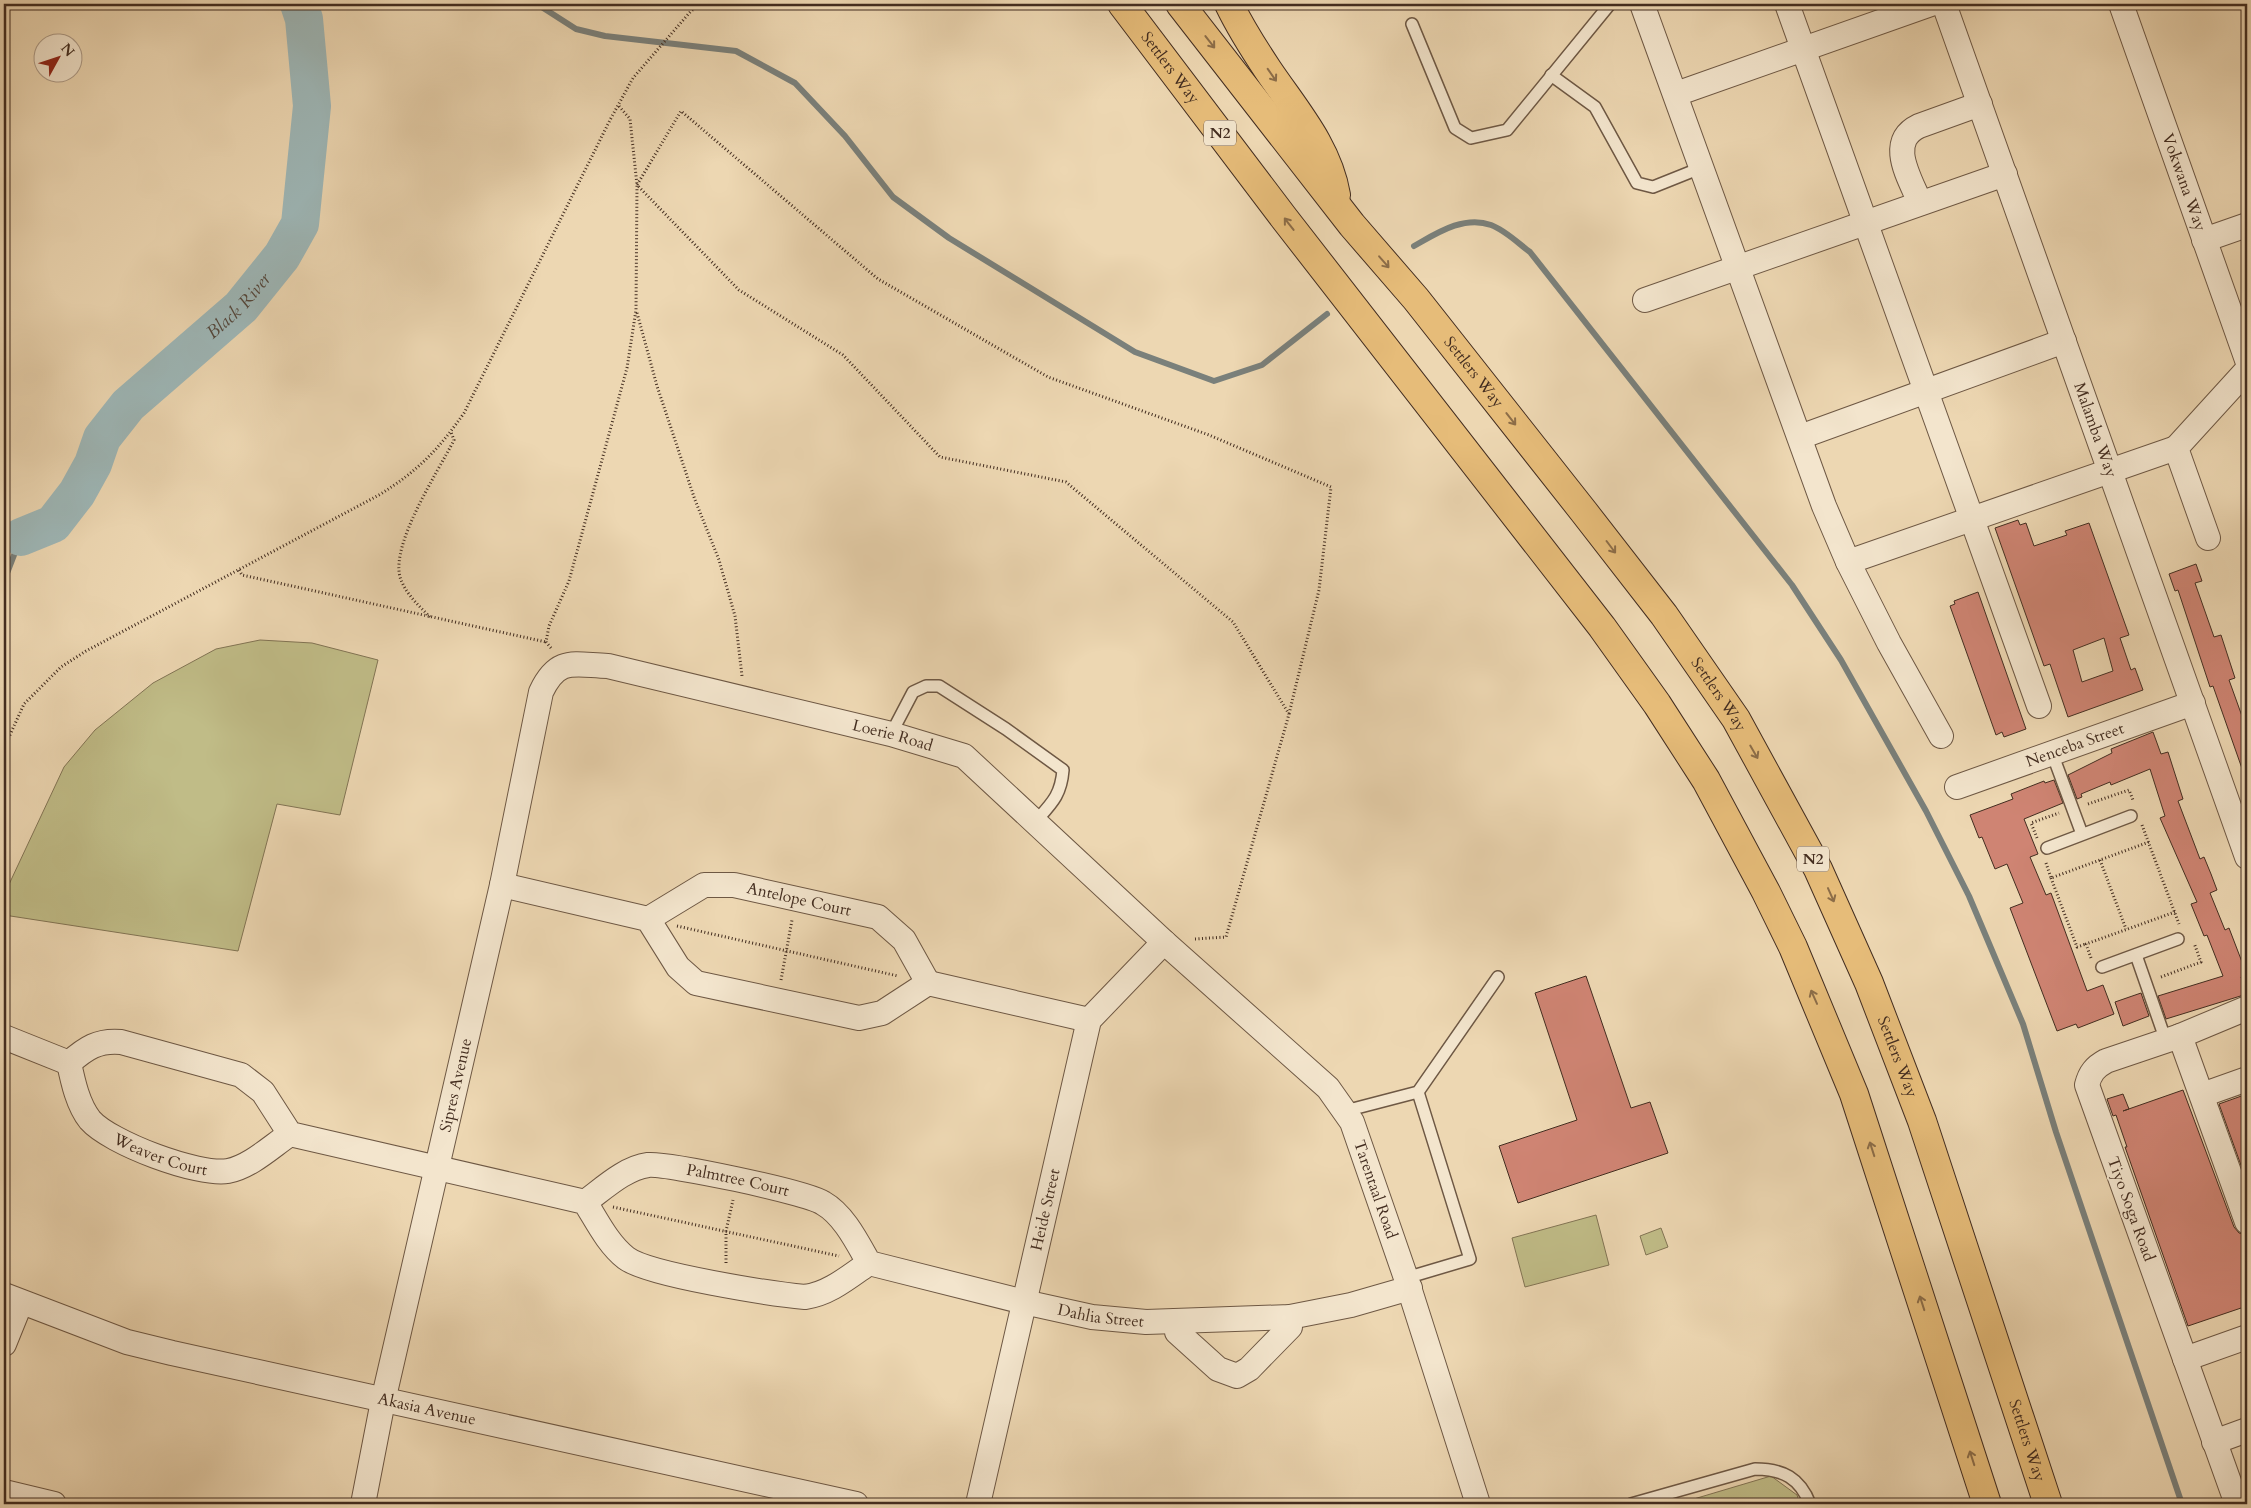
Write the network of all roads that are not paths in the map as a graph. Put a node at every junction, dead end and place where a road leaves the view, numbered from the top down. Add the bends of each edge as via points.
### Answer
1 (1122, 4) edge
2 (1180, 4) edge
3 (1229, 4) edge
4 (1610, 4) edge
5 (1642, 4) edge
6 (1787, 4) edge
7 (1931, 4) edge
8 (1944, 4) edge
9 (2121, 4) edge
10 (1412, 24) dead end
11 (1804, 50) junction
12 (1551, 75) junction
13 (1676, 94) junction
14 (1980, 104) junction
15 (1702, 168) junction
16 (2005, 174) junction
17 (1920, 203) junction
18 (1345, 216) junction
19 (1866, 222) junction
20 (2247, 225) edge
21 (2204, 240) junction
22 (1739, 266) junction
23 (1645, 300) dead end
24 (2064, 340) junction
25 (2247, 360) edge
26 (2247, 370) edge
27 (1926, 390) junction
28 (1800, 437) junction
29 (2176, 448) junction
30 (2111, 471) junction
31 (1972, 518) junction
32 (2208, 538) dead end
33 (1848, 562) junction
34 (559, 667) joint
35 (2193, 703) junction
36 (2039, 706) dead end
37 (891, 734) junction
38 (1941, 736) dead end
39 (2052, 753) junction
40 (1957, 787) dead end
41 (2135, 814) road end
42 (1036, 821) junction
43 (2082, 834) junction
44 (2047, 848) dead end
45 (2247, 857) edge
46 (502, 885) junction
47 (648, 920) junction
48 (2180, 934) road end
49 (1164, 942) junction
50 (2136, 955) junction
51 (2097, 965) road end
52 (1498, 977) dead end
53 (928, 983) junction
54 (2247, 1008) edge
55 (1089, 1020) junction
56 (4, 1037) edge
57 (2173, 1038) junction
58 (70, 1063) junction
59 (2247, 1079) edge
60 (1418, 1092) junction
61 (2202, 1095) junction
62 (1345, 1111) junction
63 (290, 1134) junction
64 (437, 1168) junction
65 (585, 1202) junction
66 (2247, 1222) edge
67 (869, 1262) junction
68 (1408, 1283) junction
69 (12, 1299) edge
70 (1024, 1302) junction
71 (1290, 1317) junction
72 (1176, 1321) junction
73 (2247, 1337) edge
74 (4, 1344) edge
75 (2184, 1359) junction
76 (383, 1401) junction
77 (2247, 1430) edge
78 (2214, 1442) junction
79 (2238, 1488) edge
80 (4, 1492) edge
81 (54, 1504) edge
82 (363, 1504) edge
83 (856, 1504) edge
84 (978, 1504) edge
85 (1478, 1504) edge
86 (1631, 1504) edge
87 (1810, 1504) edge
88 (1987, 1504) edge
89 (2048, 1504) edge

88 -> 1 highway, Settlers Way / N2 via 1854,1094 1827,1025 1766,892 1706,780 1602,627
2 -> 18 highway, Settlers Way / N2
3 -> 18 highway via 1246,38 1322,151
4 - 12 lane
5 - 13 street
6 - 11 street
7 - 11 street
8 - 14 street, Malamba Way
9 - 21 street, Vokwana Way
10 - 12 lane via 1455,128 1471,138 1506,130
11 - 13 street
11 - 19 street
12 - 15 lane via 1594,106 1637,183 1653,187
13 - 15 street
14 - 16 street, Malamba Way
14 - 17 street via 1919,126 1903,140 1904,162
15 - 22 street
16 - 17 street
16 - 24 street, Malamba Way
17 - 19 street
18 -> 89 highway, Settlers Way / N2 via 1416,298 1664,615 1718,690 1772,784 1818,869 1869,983 1922,1121
19 - 22 street
19 - 27 street
20 - 21 street
21 - 25 street, Vokwana Way
22 - 23 street
22 - 28 street
24 - 27 street
24 - 30 street, Malamba Way
26 - 29 street
27 - 28 street
27 - 31 street
28 - 33 street
29 - 30 street
29 - 32 street
30 - 31 street
30 - 35 street, Malamba Way
31 - 33 street
31 - 36 street
33 - 38 street
34 - 37 street, Loerie Road via 608,666
34 - 46 street, Sipres Avenue via 541,692
35 - 39 street, Nenceba Street
35 - 45 street, Malamba Way
37 - 42 street, Loerie Road via 964,756
37 - 42 lane via 913,692 926,686 939,686 1062,770 1062,787
39 - 40 street, Nenceba Street
39 - 43 lane
41 - 43 lane
42 - 49 street, Loerie Road
43 - 44 lane
46 - 47 street
46 - 64 street, Sipres Avenue
47 - 53 street via 678,967 696,982 859,1018 882,1013
47 - 53 street, Antelope Court via 704,884 734,885 795,898 878,917 904,940
48 - 50 lane
49 - 55 street
49 - 62 street, Tarentaal Road via 1328,1088
50 - 51 lane
50 - 57 lane
52 - 60 lane
53 - 55 street
54 - 57 street, Tiyo Soga Road
55 - 70 street, Heide Street
56 - 58 street
57 - 61 street
57 - 75 street, Tiyo Soga Road via 2096,1067 2087,1085
58 - 63 street via 89,1047 106,1041 121,1042 232,1071 252,1081 263,1092
58 - 63 street, Weaver Court via 79,1098 90,1120 122,1143 158,1156 204,1170 230,1170
59 - 61 street
60 - 62 lane
60 - 68 lane via 1470,1259
61 - 66 street
62 - 68 street, Tarentaal Road
63 - 64 street
64 - 65 street
64 - 76 street, Sipres Avenue
65 - 67 street via 626,1258 672,1273 781,1294 815,1296
65 - 67 street, Palmtree Court via 622,1175 646,1165 679,1168 797,1194 823,1203 842,1221
67 - 70 street
68 - 71 street, Dahlia Street via 1328,1310
68 - 85 street, Tarentaal Road
69 - 74 street
69 - 76 street, Akasia Avenue via 127,1342
70 - 72 street, Dahlia Street via 1102,1318
70 - 84 street, Heide Street
71 - 72 street, Dahlia Street
71 - 72 street via 1290,1327 1249,1369 1237,1376 1218,1370 1177,1332
73 - 75 street
75 - 78 street, Tiyo Soga Road
76 - 82 street, Sipres Avenue
76 - 83 street, Akasia Avenue
77 - 78 street
78 - 79 street, Tiyo Soga Road
80 - 81 street
86 - 87 lane via 1755,1468 1785,1473 1806,1494

